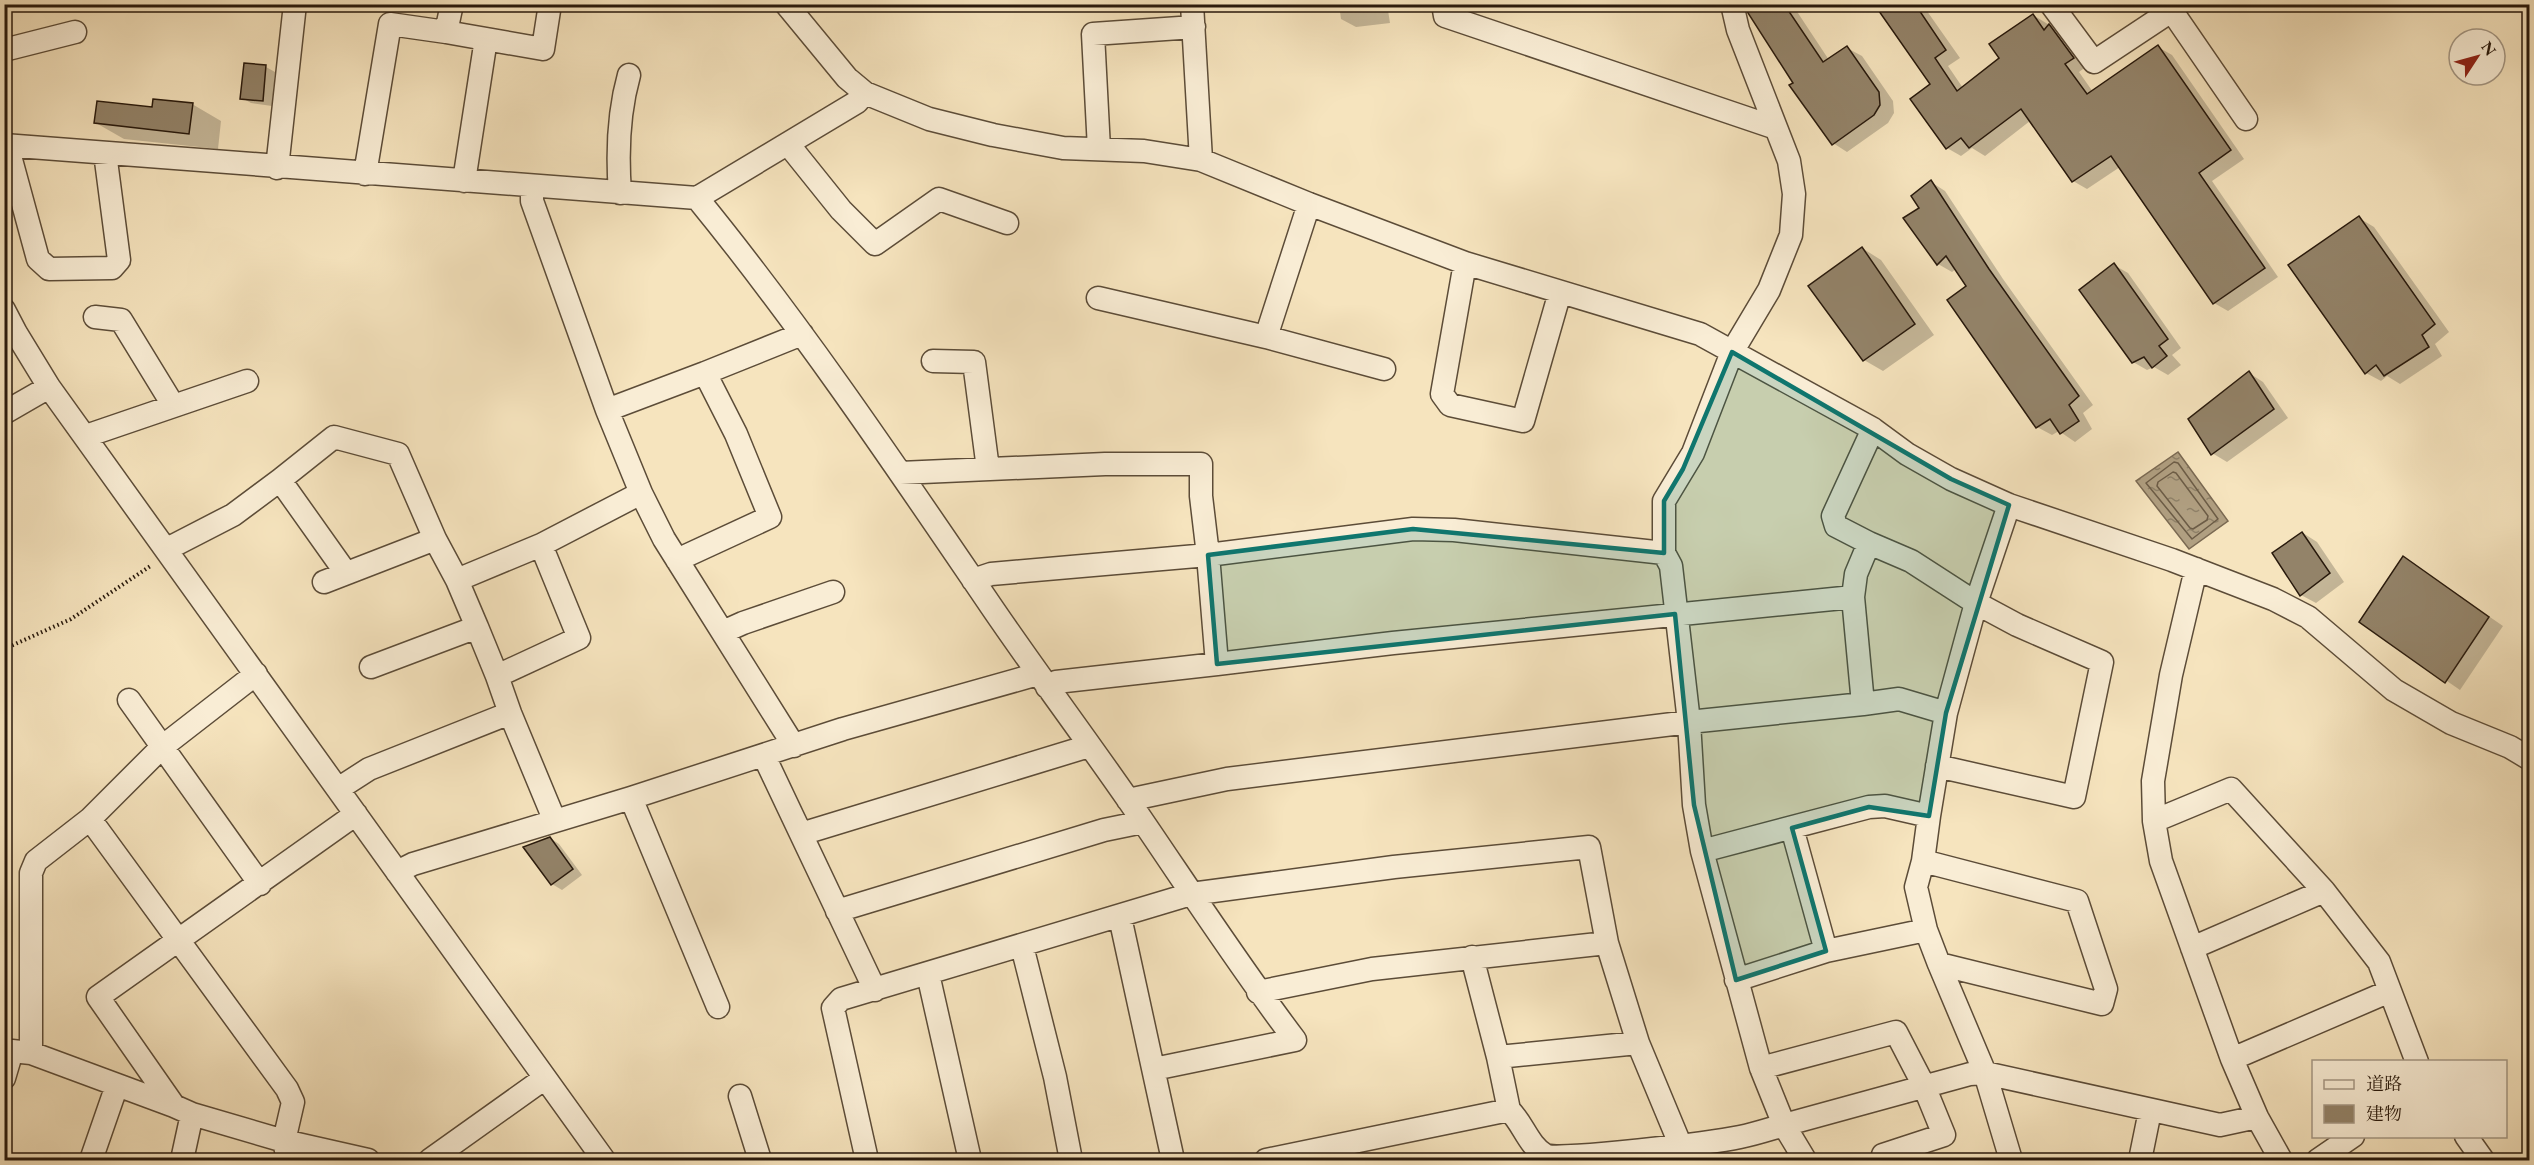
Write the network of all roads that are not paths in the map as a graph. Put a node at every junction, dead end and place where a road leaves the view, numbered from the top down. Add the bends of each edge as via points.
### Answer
1 (295, 4) edge
2 (452, 4) edge
3 (550, 4) edge
4 (786, 4) edge
5 (1192, 4) edge
6 (1443, 4) edge
7 (1732, 4) edge
8 (2051, 4) edge
9 (2169, 8) edge
10 (1194, 27) junction
11 (75, 32) dead end
12 (446, 32) junction
13 (486, 39) junction
14 (4, 50) edge
15 (629, 75) dead end
16 (865, 93) junction
17 (2246, 119) dead end
18 (1776, 128) junction
19 (788, 144) junction
20 (6, 145) edge
21 (1099, 149) junction
22 (105, 153) junction
23 (1201, 160) junction
24 (277, 168) junction
25 (365, 174) junction
26 (464, 181) junction
27 (532, 187) junction
28 (620, 193) junction
29 (697, 198) junction
30 (1309, 204) junction
31 (1007, 223) dead end
32 (1466, 263) junction
33 (1560, 292) junction
34 (1098, 298) dead end
35 (4, 310) edge
36 (95, 317) dead end
37 (802, 334) junction
38 (1266, 337) junction
39 (1732, 352) junction
40 (933, 361) dead end
41 (1384, 369) dead end
42 (705, 373) junction
43 (247, 381) dead end
44 (49, 387) junction
45 (173, 405) junction
46 (607, 410) junction
47 (4, 413) edge
48 (1872, 429) junction
49 (86, 436) junction
50 (988, 469) junction
51 (900, 473) junction
52 (280, 480) junction
53 (641, 493) junction
54 (2009, 505) junction
55 (435, 539) junction
56 (1869, 543) junction
57 (541, 544) junction
58 (167, 549) junction
59 (1664, 553) junction
60 (1208, 555) junction
61 (677, 560) junction
62 (2196, 569) junction
63 (346, 573) junction
64 (457, 580) junction
65 (973, 580) junction
66 (324, 582) dead end
67 (833, 592) dead end
68 (1853, 597) junction
69 (1976, 603) junction
70 (1675, 614) junction
71 (477, 627) junction
72 (723, 632) junction
73 (1217, 664) junction
74 (371, 667) dead end
75 (256, 674) junction
76 (497, 676) junction
77 (1042, 680) junction
78 (129, 700) dead end
79 (1863, 704) junction
80 (1946, 712) junction
81 (510, 713) junction
82 (1689, 722) junction
83 (794, 746) junction
84 (1089, 746) junction
85 (162, 747) junction
86 (764, 756) junction
87 (2529, 759) edge
88 (1937, 766) junction
89 (338, 789) junction
90 (632, 798) junction
91 (1128, 800) junction
92 (356, 814) junction
93 (1929, 816) junction
94 (90, 819) junction
95 (554, 819) junction
96 (2154, 821) junction
97 (1143, 822) junction
98 (1792, 828) junction
99 (801, 834) junction
100 (1702, 851) junction
101 (1923, 861) junction
102 (397, 873) junction
103 (260, 884) junction
104 (2324, 891) junction
105 (1191, 894) junction
106 (837, 911) junction
107 (1120, 917) junction
108 (1926, 930) junction
109 (179, 940) junction
110 (1607, 943) junction
111 (1022, 946) junction
112 (2192, 948) junction
113 (1826, 951) junction
114 (1472, 957) junction
115 (1939, 964) junction
116 (928, 974) junction
117 (1736, 980) junction
118 (875, 990) junction
119 (2390, 991) junction
120 (1258, 992) junction
121 (718, 1007) dead end
122 (1638, 1043) junction
123 (31, 1053) junction
124 (1498, 1057) junction
125 (2232, 1059) junction
126 (2417, 1060) edge
127 (1761, 1068) junction
128 (1154, 1069) junction
129 (1985, 1073) junction
130 (4, 1078) edge
131 (545, 1078) junction
132 (117, 1085) junction
133 (1924, 1086) junction
134 (740, 1096) dead end
135 (183, 1110) junction
136 (1509, 1110) junction
137 (2150, 1111) junction
138 (2256, 1117) junction
139 (1784, 1125) junction
140 (2352, 1138) edge
141 (2467, 1138) edge
142 (1680, 1144) junction
143 (1368, 1150) edge
144 (286, 1151) edge
145 (1876, 1159) edge
146 (91, 1161) edge
147 (182, 1161) edge
148 (368, 1161) edge
149 (430, 1161) edge
150 (604, 1161) edge
151 (760, 1161) edge
152 (867, 1161) edge
153 (970, 1161) edge
154 (1071, 1161) edge
155 (1173, 1161) edge
156 (1266, 1161) edge
157 (1805, 1161) edge
158 (2011, 1161) edge
159 (2140, 1161) edge
160 (2281, 1161) edge
161 (2318, 1161) edge
162 (2483, 1161) edge

1 - 24 street
2 - 12 street
3 - 13 street via 543,49
4 - 16 street via 847,78
5 - 10 street
6 - 18 street via 1444,15
7 - 18 street via 1738,30
8 - 9 street via 2094,62
9 - 17 street
10 - 21 street via 1093,34
10 - 23 street
11 - 14 street
12 - 13 street
12 - 25 street via 390,24
13 - 26 street
15 - 28 street via 622,99 617,156
16 - 19 street via 857,102
16 - 21 street via 929,119 993,135 1063,148
18 - 39 street via 1789,161 1794,194 1791,235 1769,290
19 - 29 street
19 - 31 street via 841,210 875,244 939,198
20 - 22 street
20 - 22 street via 38,259 49,269 112,268 119,260
21 - 23 street
22 - 24 street
23 - 30 street
24 - 25 street
25 - 26 street
26 - 27 street
27 - 28 street
27 - 46 street via 532,201
28 - 29 street
29 - 37 street
30 - 32 street
30 - 38 street
32 - 33 street
32 - 33 street via 1442,394 1450,405 1523,421
33 - 39 street via 1700,334
34 - 38 street
35 - 44 street
36 - 45 street via 121,320
37 - 42 street
37 - 51 street
38 - 41 street
39 - 48 street
39 - 59 street via 1693,453 1664,501
40 - 50 street via 974,363
42 - 46 street
42 - 61 street via 736,434 770,517
43 - 45 street
44 - 47 street
44 - 49 street
45 - 49 street
46 - 53 street
48 - 54 street via 1951,479
48 - 56 street via 1833,516 1836,526
49 - 58 street
50 - 51 street
50 - 60 street via 1201,464
51 - 65 street
52 - 55 street via 334,437 398,454
52 - 58 street via 233,515
52 - 63 street
53 - 57 street
53 - 61 street
54 - 62 street
54 - 69 street
55 - 63 street
55 - 64 street
56 - 68 street via 1856,574
56 - 69 street via 1911,561
57 - 64 street
57 - 76 street via 579,639
58 - 75 street
59 - 60 street via 1413,529
59 - 70 street via 1671,566
60 - 65 street via 991,574
60 - 73 street
61 - 72 street
62 - 87 street via 2308,617 2394,690 2451,723
62 - 96 street via 2171,675 2153,782
63 - 66 street
64 - 71 street
65 - 77 street
67 - 72 street
68 - 70 street
68 - 79 street
69 - 80 street
69 - 88 street via 2102,662 2074,797
70 - 73 street
70 - 82 street
71 - 74 street
71 - 76 street
72 - 83 street
73 - 77 street via 1056,682
75 - 85 street
75 - 89 street
76 - 81 street
77 - 83 street via 843,729
77 - 84 street
78 - 85 street
79 - 80 street via 1899,699
79 - 82 street
80 - 88 street
81 - 89 street via 369,769
81 - 95 street
82 - 91 street via 1227,779
82 - 100 street via 1694,805
83 - 86 street
84 - 91 street
84 - 99 street
85 - 94 street
85 - 103 street
86 - 90 street
86 - 99 street
88 - 93 street
89 - 92 street
90 - 95 street
90 - 121 street
91 - 97 street
92 - 102 street
92 - 103 street
93 - 98 street via 1884,806 1869,807
93 - 101 street
94 - 109 street
94 - 123 street via 36,861 31,873
95 - 102 street via 413,864
96 - 104 street via 2231,789
96 - 112 street via 2161,861
97 - 105 street
97 - 106 street via 1104,830
98 - 100 street
98 - 113 street
99 - 106 street
100 - 117 street
101 - 108 street via 1916,887
101 - 115 street via 2077,901 2106,988 2102,1004
102 - 131 street
103 - 109 street
104 - 112 street
104 - 119 street via 2379,963
105 - 107 street
105 - 110 street via 1589,846
105 - 120 street
106 - 118 street
107 - 111 street
107 - 128 street
108 - 113 street
108 - 115 street
109 - 135 street via 98,997
109 - 144 street via 288,1089 293,1102
110 - 114 street
110 - 122 street
111 - 116 street
111 - 154 street via 1055,1077
112 - 125 street
113 - 117 street
114 - 120 street via 1372,969
114 - 124 street
115 - 129 street
116 - 118 street
116 - 153 street
117 - 127 street
118 - 152 street via 841,999 833,1008
119 - 125 street
119 - 126 street
120 - 128 street via 1294,1040
122 - 124 street
122 - 142 street
123 - 130 street via 12,1052
123 - 132 street
124 - 136 street
125 - 138 street
127 - 133 street via 1896,1032
127 - 139 street
128 - 155 street
129 - 133 street
129 - 137 street
129 - 158 street
131 - 149 street
131 - 150 street
132 - 135 street
132 - 146 street
133 - 139 street
133 - 145 street via 1944,1135
134 - 151 street
135 - 144 street
135 - 147 street
136 - 142 street via 1520,1120 1534,1148 1548,1156
136 - 143 street
137 - 138 street via 2220,1125
137 - 159 street
138 - 160 street
139 - 142 street via 1740,1137
139 - 157 street
140 - 161 street
141 - 162 street
143 - 156 street
144 - 148 street

